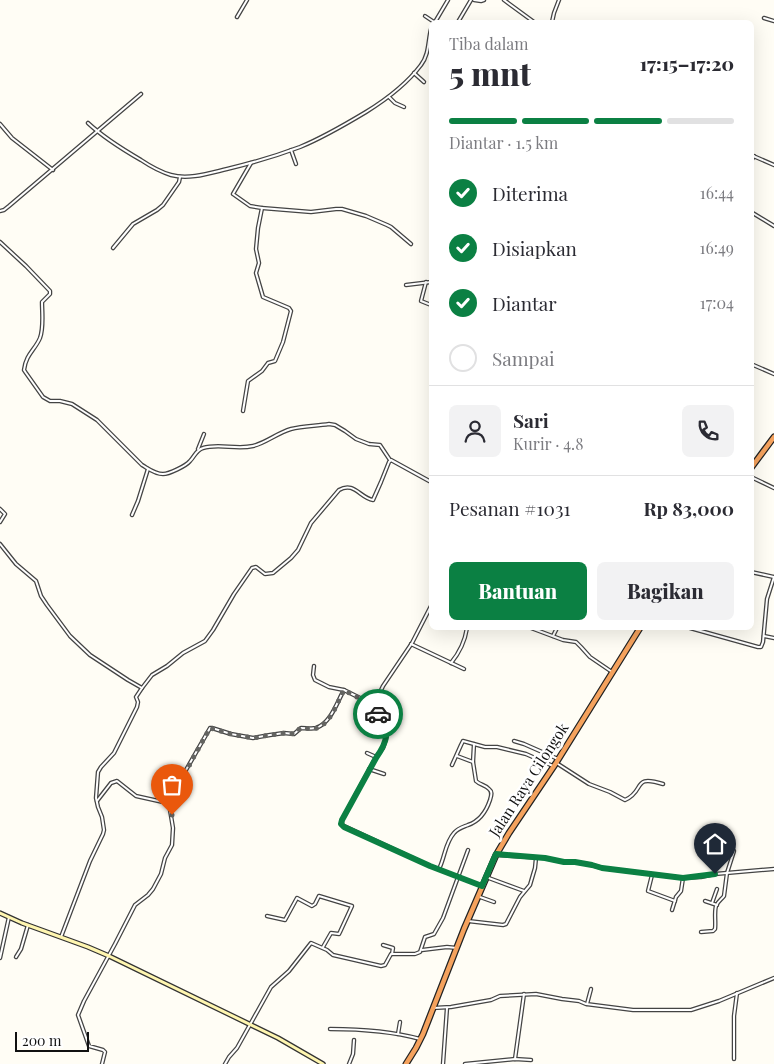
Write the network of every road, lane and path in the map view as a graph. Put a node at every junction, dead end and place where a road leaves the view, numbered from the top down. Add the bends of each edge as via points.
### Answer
1 (248, 0) edge
2 (448, 0) edge
3 (471, 0) edge
4 (474, 0) edge
5 (484, 0) edge
6 (504, 0) edge
7 (560, 0) edge
8 (425, 16) dead end
9 (237, 17) dead end
10 (764, 18) dead end
11 (431, 20) edge
12 (435, 20) edge
13 (459, 20) edge
14 (531, 20) edge
15 (552, 20) edge
16 (774, 21) edge
17 (429, 40) edge
18 (414, 73) junction
19 (424, 82) dead end
20 (141, 94) dead end
21 (389, 97) junction
22 (404, 107) dead end
23 (88, 123) dead end
24 (0, 124) edge
25 (97, 131) junction
26 (291, 150) junction
27 (754, 156) edge
28 (251, 163) junction
29 (296, 164) dead end
30 (774, 165) edge
31 (53, 170) junction
32 (180, 177) junction
33 (262, 208) junction
34 (0, 211) edge
35 (754, 214) edge
36 (774, 226) edge
37 (0, 242) edge
38 (412, 244) dead end
39 (113, 248) dead end
40 (426, 282) joint
41 (406, 285) dead end
42 (429, 304) edge
43 (754, 365) edge
44 (774, 374) edge
45 (243, 411) dead end
46 (204, 434) dead end
47 (774, 437) edge
48 (197, 451) junction
49 (390, 460) junction
50 (754, 464) edge
51 (148, 469) junction
52 (754, 478) edge
53 (429, 481) edge
54 (774, 488) edge
55 (0, 509) edge
56 (132, 515) dead end
57 (0, 522) edge
58 (0, 544) edge
59 (754, 573) edge
60 (774, 577) edge
61 (429, 610) edge
62 (467, 630) edge
63 (537, 630) edge
64 (556, 630) edge
65 (639, 630) edge
66 (697, 630) edge
67 (553, 636) junction
68 (764, 636) junction
69 (774, 638) edge
70 (411, 644) junction
71 (451, 663) junction
72 (314, 666) dead end
73 (464, 669) dead end
74 (612, 672) junction
75 (142, 688) junction
76 (344, 690) junction
77 (373, 707) junction
78 (514, 741) dead end
79 (474, 744) junction
80 (367, 753) dead end
81 (456, 756) junction
82 (376, 758) junction
83 (473, 762) junction
84 (555, 763) junction
85 (452, 766) dead end
86 (369, 769) junction
87 (384, 774) dead end
88 (663, 784) dead end
89 (97, 801) junction
90 (172, 804) junction
91 (468, 850) dead end
92 (734, 851) dead end
93 (496, 854) junction
94 (536, 858) junction
95 (439, 869) junction
96 (774, 869) edge
97 (727, 873) junction
98 (652, 875) junction
99 (486, 877) junction
100 (458, 878) junction
101 (683, 878) junction
102 (482, 886) junction
103 (717, 889) dead end
104 (524, 891) junction
105 (478, 896) junction
106 (675, 901) junction
107 (705, 901) dead end
108 (494, 902) dead end
109 (712, 903) junction
110 (716, 905) junction
111 (672, 910) dead end
112 (0, 913) edge
113 (268, 916) dead end
114 (9, 917) junction
115 (468, 921) junction
116 (28, 925) junction
117 (701, 932) dead end
118 (61, 937) junction
119 (383, 945) dead end
120 (322, 948) junction
121 (457, 948) junction
122 (422, 950) junction
123 (392, 954) junction
124 (109, 956) junction
125 (16, 957) dead end
126 (0, 958) edge
127 (774, 978) edge
128 (592, 989) dead end
129 (737, 993) junction
130 (524, 994) junction
131 (587, 1004) junction
132 (433, 1008) junction
133 (447, 1008) junction
134 (400, 1022) dead end
135 (250, 1024) junction
136 (330, 1029) dead end
137 (398, 1034) junction
138 (420, 1039) junction
139 (354, 1040) dead end
140 (515, 1059) junction
141 (734, 1059) dead end
142 (531, 1060) dead end
143 (102, 1064) edge
144 (225, 1064) edge
145 (323, 1064) edge
146 (349, 1064) edge
147 (406, 1064) edge
148 (443, 1064) edge
149 (465, 1064) edge

1 - 9 street
2 - 12 street
3 - 13 street
4 - 5 street
6 - 14 street
7 - 15 street
8 - 11 street
10 - 16 street
17 - 18 street via 426,56
18 - 19 street
18 - 21 street
20 - 25 street
21 - 22 street
21 - 26 street via 345,125
23 - 25 street
24 - 31 street via 12,138
25 - 31 street
25 - 32 street via 154,168
26 - 28 street
26 - 29 street
27 - 30 street
28 - 32 street
28 - 33 street via 234,195 250,206
31 - 34 street
32 - 39 street via 163,205 133,224
33 - 38 street via 311,212 342,209 387,224
33 - 45 street via 256,239 257,277 263,297 291,311 276,359 248,381
35 - 36 street
37 - 51 street via 50,291 42,302 40,338 28,356 24,370 43,397 72,404 97,420
40 - 41 street
40 - 42 street via 421,301
43 - 44 street
46 - 48 street
47 - 50 highway
48 - 49 street via 204,447 261,444 290,429 329,424 345,430 356,439 380,445
48 - 51 street via 187,464 169,473 160,474
49 - 53 street
49 - 75 street via 372,500 348,487 339,490 312,523 291,558 273,573 265,574 252,568 205,641 152,676
51 - 56 street
52 - 54 street
55 - 57 street via 5,514
58 - 75 street via 36,581 47,606 70,636 90,655
59 - 60 street
60 - 68 street via 767,599
61 - 70 street
62 - 71 street via 459,654
63 - 67 street
64 - 67 street
65 - 74 highway, Jalan Raya Cilongok
66 - 68 street via 760,648
67 - 74 street via 576,642 590,658
68 - 69 street
70 - 71 street
70 - 77 street
71 - 73 street
72 - 76 street via 315,680
74 - 84 highway, Jalan Raya Cilongok
75 - 89 street via 136,697 137,707 114,753 98,771
76 - 77 street
76 - 90 street via 323,724 315,728 300,728 294,734 253,738 210,728 186,770
77 - 82 street via 387,734
78 - 84 street
79 - 81 street via 463,742
79 - 83 street
79 - 84 street via 498,747
80 - 82 street
81 - 83 street
81 - 85 street
82 - 86 street
83 - 95 street via 477,782 490,790 489,802 481,818 453,834
84 - 88 street via 589,784 625,800 644,781
84 - 93 highway, Jalan Raya Cilongok
86 - 87 street
86 - 95 street via 342,825
89 - 90 street via 111,783 117,781 136,796
89 - 118 street via 103,834
90 - 124 street via 172,845 160,874 153,889 135,905
91 - 100 street
92 - 97 street
93 - 94 street
93 - 99 highway, Jalan Raya Cilongok
94 - 98 street
94 - 104 street via 530,885
95 - 100 street
96 - 97 street
97 - 101 street
97 - 110 street via 724,898
98 - 101 street
98 - 106 street via 648,891
99 - 102 highway, Jalan Raya Cilongok
99 - 104 street
100 - 102 street
100 - 122 street via 443,918 433,935 425,937
101 - 106 street
102 - 105 highway, Jalan Raya Cilongok
103 - 109 street
104 - 115 street via 506,924
105 - 108 street
105 - 115 highway, Jalan Raya Cilongok
106 - 111 street
107 - 109 street
109 - 110 street
110 - 117 street via 714,930
112 - 114 street
113 - 120 street via 285,920 297,898 312,906 319,896 352,906 339,934 331,933
114 - 116 street
114 - 126 street
115 - 121 highway, Jalan Raya Cilongok
116 - 118 street
116 - 125 street
118 - 124 street
119 - 123 street via 393,948
120 - 123 street via 333,955 381,966 385,966
120 - 135 street via 311,943 289,971 273,984
121 - 122 street
121 - 132 highway, Jalan Raya Cilongok
122 - 123 street via 415,954
124 - 135 street
124 - 143 street via 78,1014 89,1046 106,1052
127 - 129 street
128 - 131 street
129 - 131 street via 691,1010 633,1010
129 - 141 street
130 - 131 street
130 - 133 street
130 - 140 street
132 - 133 street
132 - 138 highway, Jalan Raya Cilongok
133 - 148 street
134 - 137 street
135 - 144 street
135 - 145 street
136 - 137 street
137 - 138 street
138 - 147 highway, Jalan Raya Cilongok
139 - 146 street
140 - 142 street
140 - 149 street

